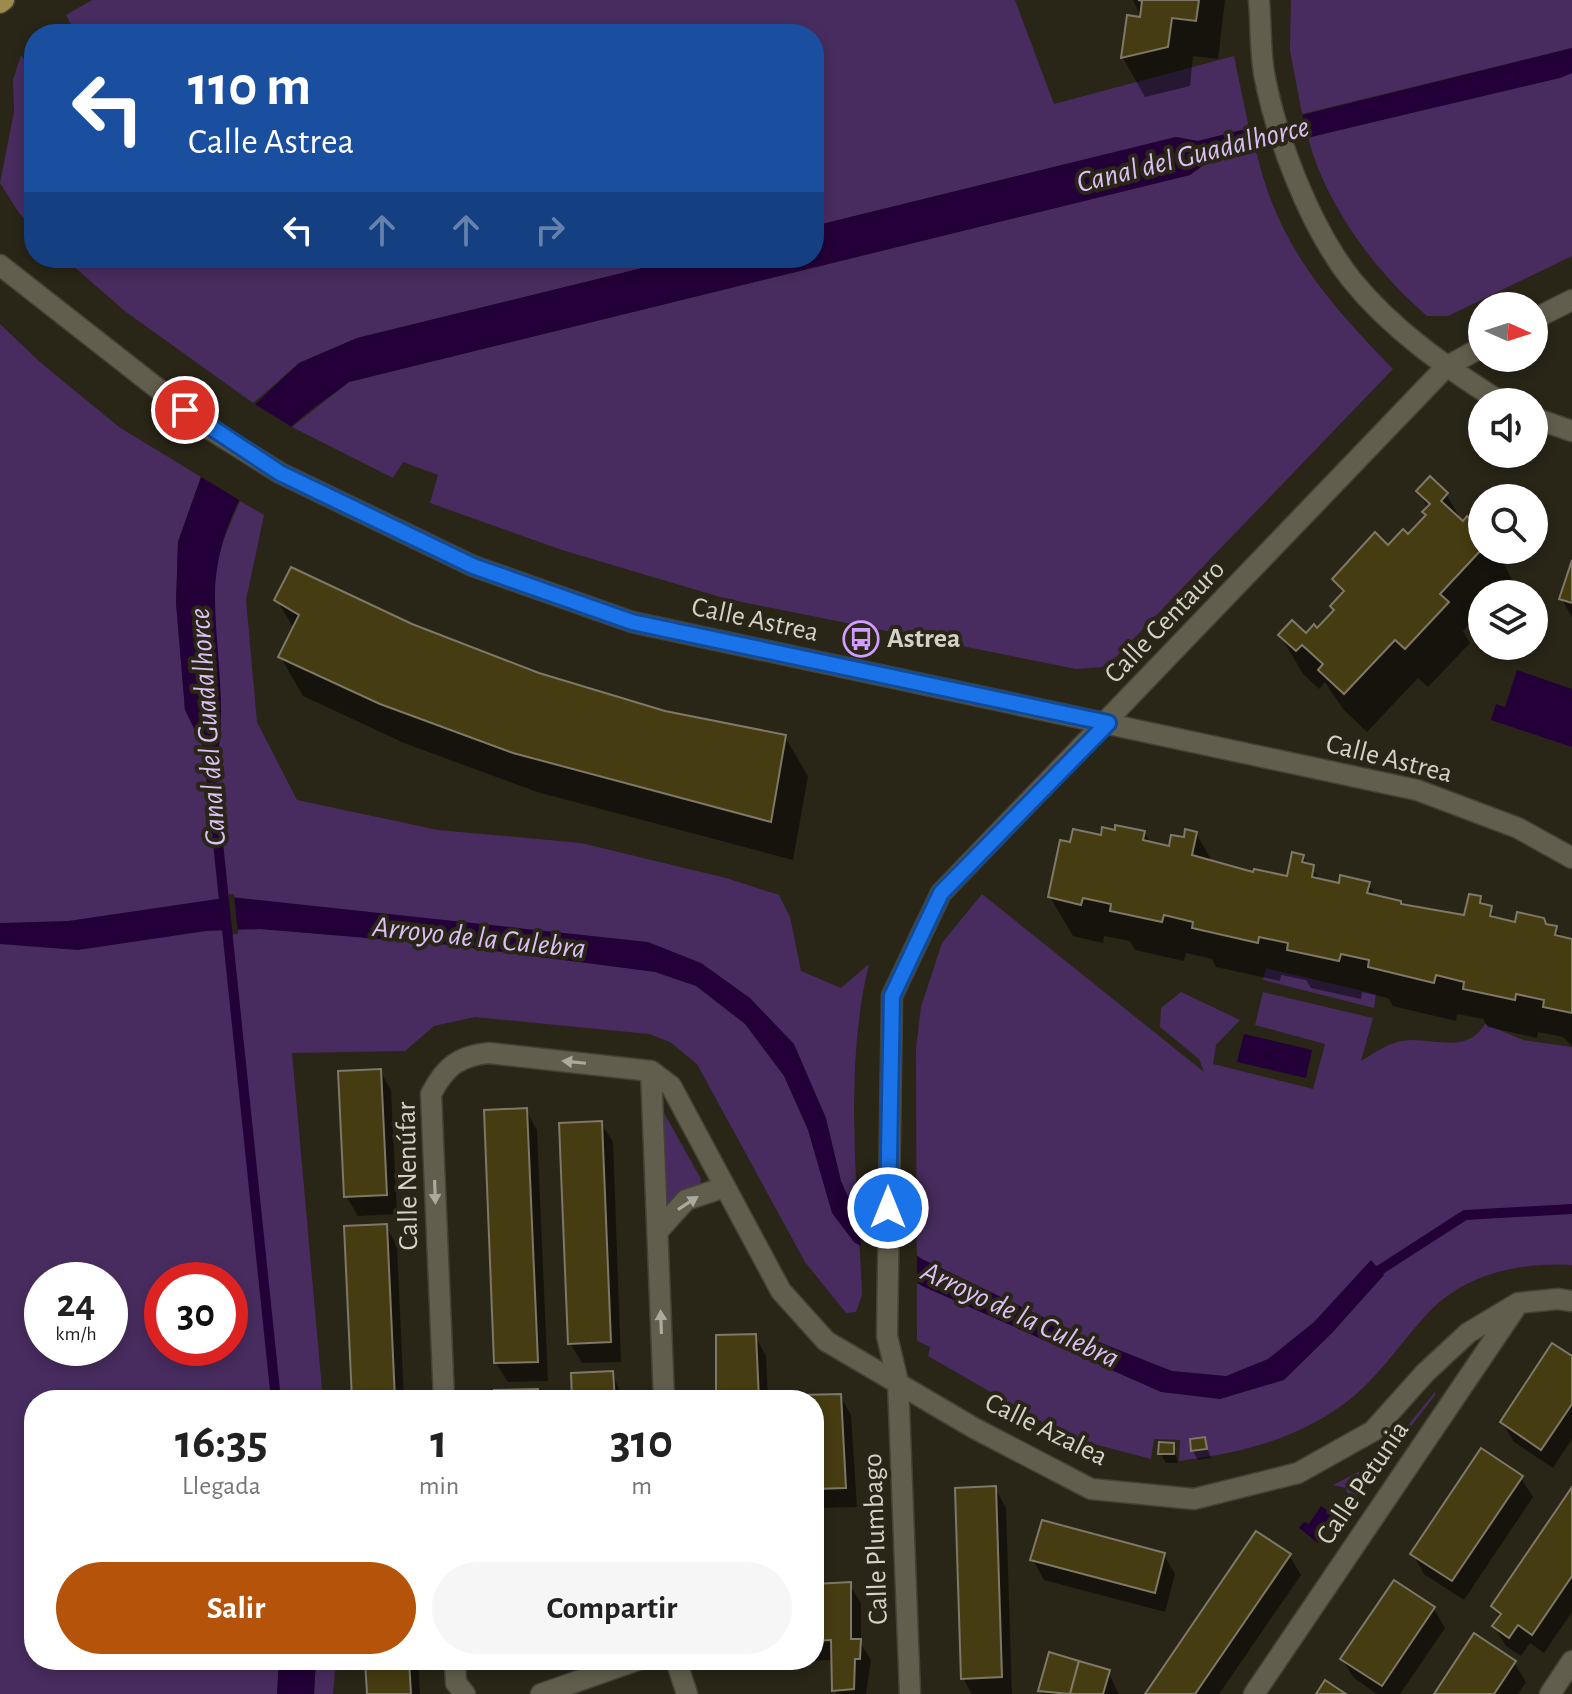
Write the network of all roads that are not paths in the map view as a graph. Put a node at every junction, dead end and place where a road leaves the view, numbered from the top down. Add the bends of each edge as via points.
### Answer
1 (1259, 0) edge
2 (0, 265) edge
3 (1572, 300) edge
4 (1548, 312) edge
5 (1468, 355) edge
6 (1446, 367) junction
7 (1479, 388) edge
8 (1548, 423) edge
9 (1572, 431) edge
10 (1108, 723) junction
11 (1572, 858) edge
12 (651, 1071) junction
13 (725, 1187) junction
14 (658, 1231) junction
15 (1572, 1301) edge
16 (1518, 1303) junction
17 (898, 1382) junction
18 (444, 1390) edge
19 (664, 1390) edge
20 (1572, 1661) edge
21 (455, 1670) edge
22 (609, 1670) edge
23 (679, 1670) edge
24 (465, 1694) edge
25 (541, 1694) edge
26 (687, 1694) edge
27 (910, 1694) edge
28 (1254, 1694) edge
29 (1550, 1694) edge

1 - 6 street via 1264,73 1290,158 1327,246 1353,281
2 - 10 street, Calle Astrea via 208,428 280,473 473,566 632,622
3 - 4 street
5 - 6 street, Calle Centauro
6 - 7 street
6 - 10 street, Calle Centauro
8 - 9 street
10 - 11 street, Calle Astrea via 1417,790 1518,828
10 - 17 street, Calle Centauro via 941,893 892,996 887,1326
12 - 13 street, Calle Azalea via 671,1086
12 - 14 street
12 -> 18 street, Calle Nenúfar via 489,1053 466,1055 444,1071 431,1094
14 -> 13 street via 686,1200
13 - 17 street, Calle Azalea via 794,1309 826,1341
19 -> 14 street
15 - 16 street, Calle Azalea
16 - 17 street, Calle Azalea via 1468,1333 1373,1431 1298,1473 1194,1499 1091,1489
16 - 28 street, Calle Petunia
17 - 27 street, Calle Plumbago
20 - 29 street
21 - 24 street via 456,1683
22 - 25 street
23 - 26 street

